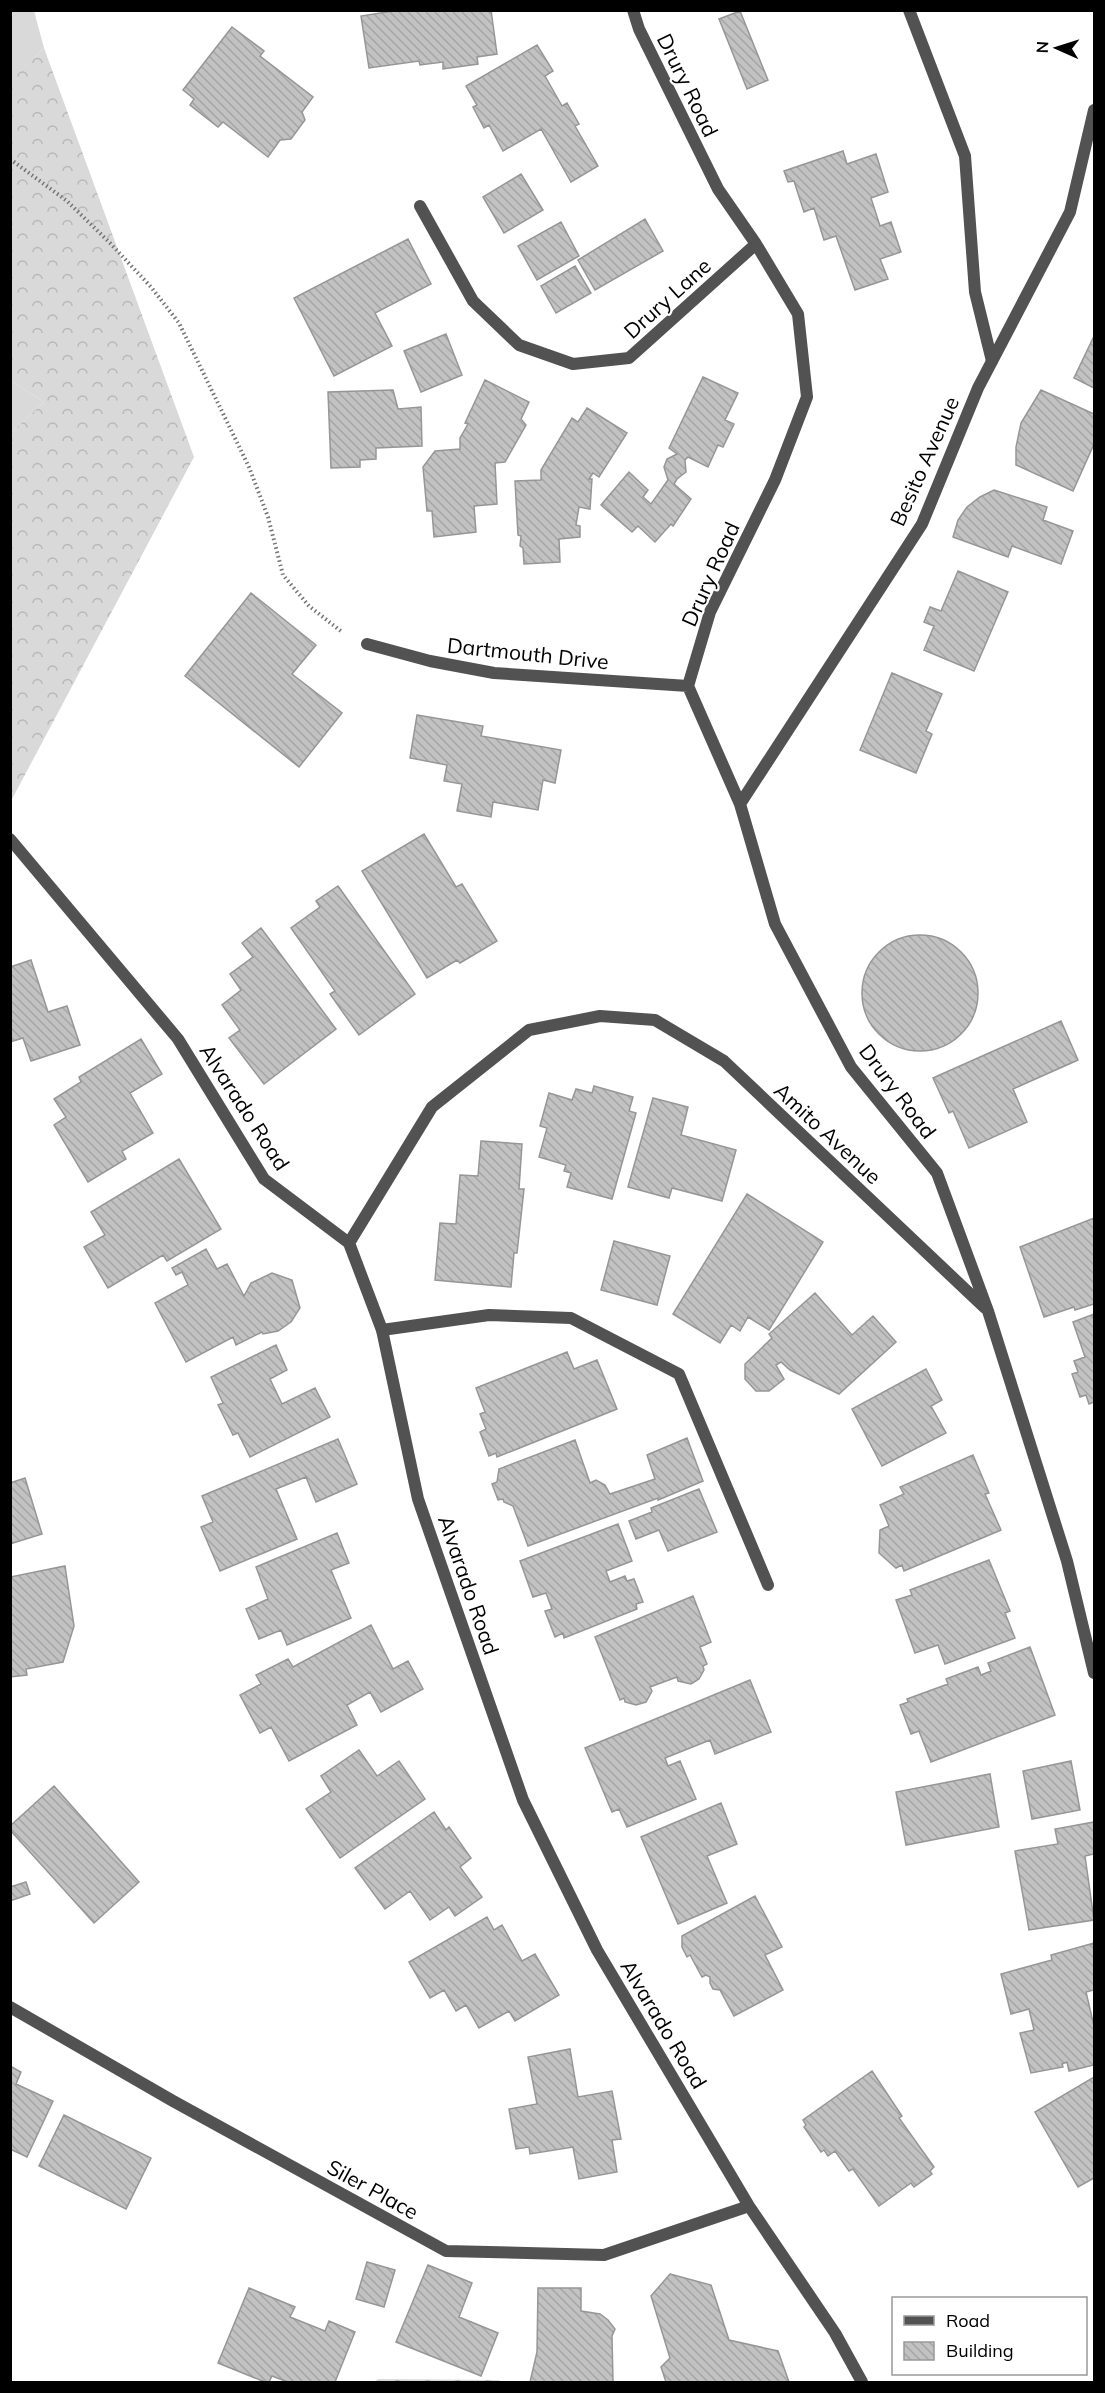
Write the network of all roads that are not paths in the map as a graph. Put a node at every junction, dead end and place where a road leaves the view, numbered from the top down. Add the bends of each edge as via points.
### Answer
1 (633, 10) edge
2 (909, 10) edge
3 (1095, 110) edge
4 (420, 206) dead end
5 (756, 244) junction
6 (992, 361) junction
7 (368, 644) road end
8 (688, 686) junction
9 (740, 804) junction
10 (10, 839) edge
11 (349, 1244) junction
12 (988, 1311) junction
13 (382, 1330) junction
14 (768, 1585) dead end
15 (1095, 1673) edge
16 (10, 2007) edge
17 (749, 2206) junction
18 (862, 2382) edge

1 - 5 street, Drury Road via 718,189
2 - 6 street via 965,156 975,292
3 - 6 street, Besito Avenue via 1070,212
4 - 5 street, Drury Lane via 473,301 519,345 573,364 628,358
5 - 8 street, Drury Road via 798,314 807,397 775,480 710,612
6 - 9 street, Besito Avenue via 922,524
7 - 8 street, Dartmouth Drive via 430,662 494,673
8 - 9 street, Drury Road
9 - 12 street, Drury Road via 775,924 851,1066 937,1173
10 - 11 street, Alvarado Road via 178,1039 264,1179
11 - 12 street, Amito Avenue via 432,1107 529,1030 600,1016 655,1020 724,1062
11 - 13 street, Alvarado Road
12 - 15 street, Amito Avenue via 1067,1561
13 - 14 street via 489,1315 571,1318 679,1374
13 - 17 street, Alvarado Road via 418,1499 523,1800 597,1950
16 - 17 street, Siler Place via 446,2251 604,2254
17 - 18 street, Alvarado Road via 835,2333

